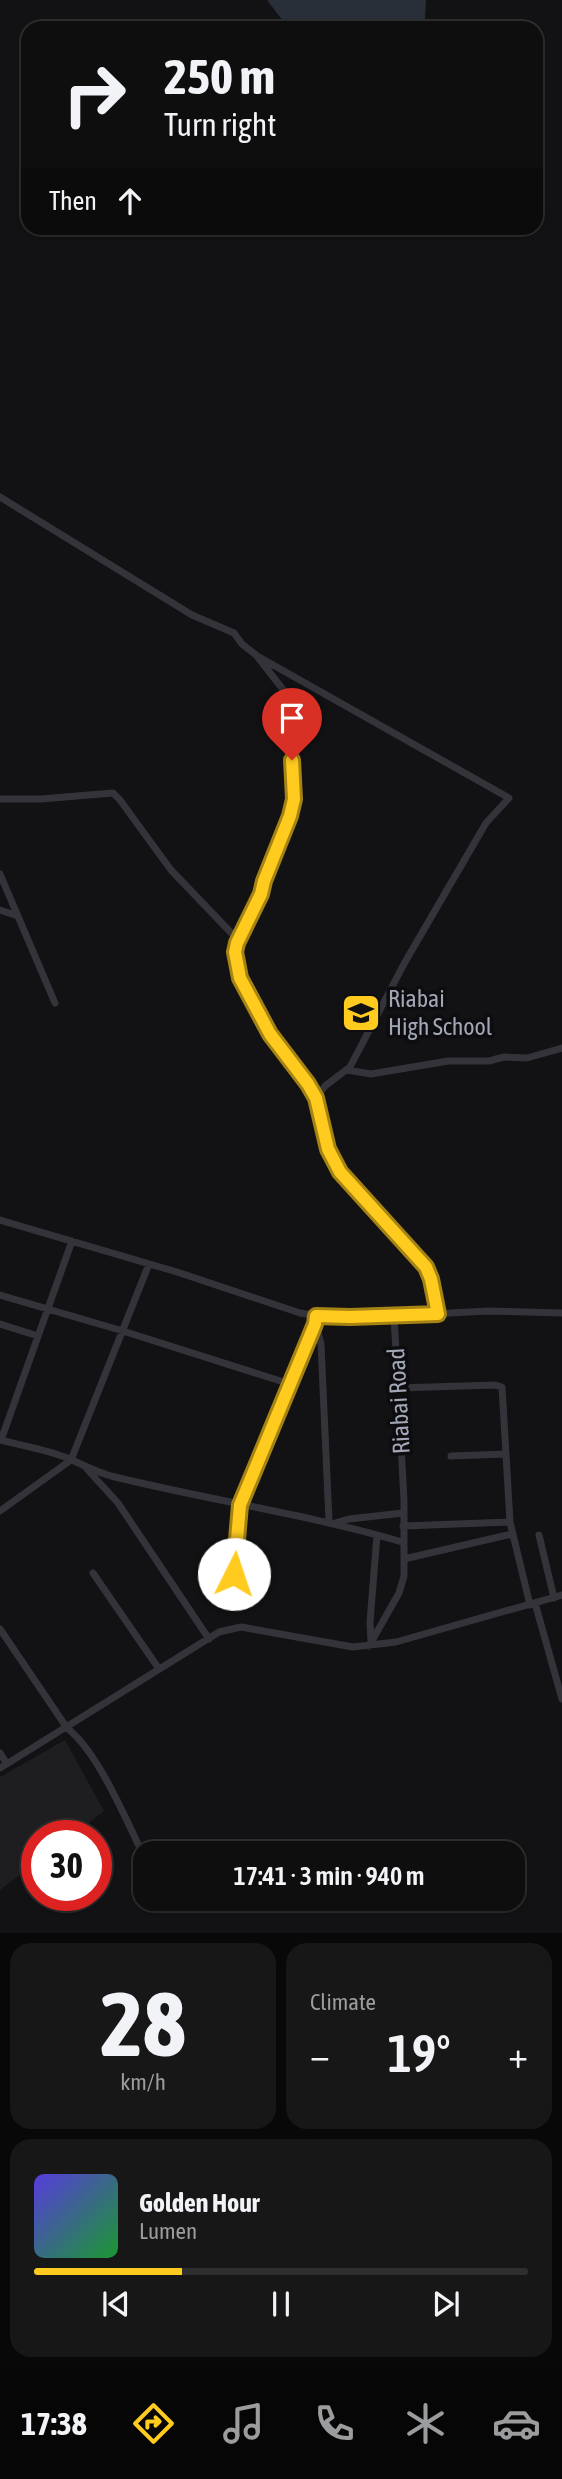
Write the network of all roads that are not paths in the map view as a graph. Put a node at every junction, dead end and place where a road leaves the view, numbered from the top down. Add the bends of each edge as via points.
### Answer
1 (0, 497) edge
2 (256, 655) junction
3 (0, 799) edge
4 (0, 874) edge
5 (0, 909) edge
6 (18, 916) junction
7 (238, 940) junction
8 (55, 1003) dead end
9 (562, 1048) edge
10 (346, 1070) junction
11 (316, 1098) junction
12 (0, 1220) edge
13 (72, 1241) junction
14 (149, 1264) junction
15 (0, 1295) edge
16 (48, 1308) junction
17 (562, 1313) edge
18 (438, 1314) junction
19 (394, 1316) junction
20 (316, 1320) junction
21 (0, 1324) edge
22 (123, 1331) junction
23 (38, 1336) junction
24 (290, 1384) junction
25 (398, 1388) junction
26 (0, 1440) edge
27 (506, 1454) junction
28 (451, 1456) dead end
29 (71, 1460) junction
30 (87, 1469) junction
31 (240, 1505) junction
32 (0, 1511) edge
33 (403, 1513) junction
34 (332, 1522) junction
35 (510, 1522) junction
36 (403, 1526) junction
37 (512, 1534) junction
38 (377, 1535) junction
39 (539, 1535) dead end
40 (402, 1542) junction
41 (404, 1559) junction
42 (93, 1573) dead end
43 (234, 1574) dead end
44 (562, 1595) edge
45 (554, 1598) junction
46 (532, 1604) junction
47 (0, 1629) edge
48 (209, 1639) junction
49 (370, 1644) junction
50 (159, 1669) junction
51 (562, 1699) edge
52 (67, 1728) junction
53 (0, 1753) edge
54 (3, 1766) edge
55 (137, 1841) edge

1 - 2 street via 192,615 227,629
2 - 7 street via 292,701 296,720 294,799 261,894
2 - 10 street via 509,797 486,822
3 - 7 street via 113,793 171,870
4 - 6 street
5 - 6 street
6 - 8 street
7 - 11 street via 235,952 240,978 270,1034
9 - 10 street via 527,1058 448,1061 371,1074
10 - 11 street
11 - 18 street via 328,1149 340,1172 426,1267
12 - 13 street
13 - 14 street
13 - 16 street
14 - 20 street
14 - 22 street
15 - 16 street
16 - 22 street
16 - 23 street
17 - 18 street, Riabai Road
18 - 19 street, Riabai Road
19 - 20 street
19 - 25 street, Riabai Road
20 - 24 street
20 - 34 street
21 - 23 street
22 - 24 street
22 - 29 street
23 - 26 street
24 - 31 street
25 - 27 street via 500,1386
25 - 33 street, Riabai Road
26 - 29 street
27 - 28 street
27 - 35 street
29 - 30 street
29 - 32 street
30 - 31 street
30 - 48 street via 118,1503
31 - 34 street
31 - 43 street
33 - 34 street
33 - 36 street, Riabai Road
34 - 38 street
35 - 36 street
35 - 37 street
36 - 40 street, Riabai Road
37 - 41 street
37 - 46 street
38 - 40 street
38 - 49 street
39 - 45 street
40 - 41 street, Riabai Road
41 - 49 street, Riabai Road via 399,1592
42 - 50 street
44 - 45 street
45 - 46 street
46 - 49 street via 396,1642
46 - 51 street
47 - 52 street
48 - 49 street via 241,1628 340,1645
48 - 50 street
50 - 52 street
52 - 54 street
52 - 55 street via 93,1760
53 - 54 street

